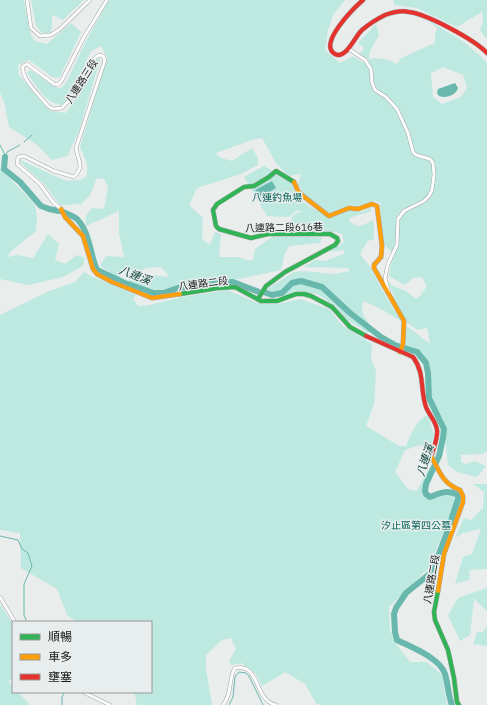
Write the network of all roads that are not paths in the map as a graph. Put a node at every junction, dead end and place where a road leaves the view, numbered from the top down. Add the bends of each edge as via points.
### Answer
1 (27, 0) edge
2 (90, 0) edge
3 (107, 0) edge
4 (363, 0) edge
5 (349, 49) junction
6 (487, 53) edge
7 (74, 177) joint
8 (61, 209) joint
9 (391, 298) junction
10 (258, 299) junction
11 (401, 351) junction
12 (0, 597) edge
13 (14, 621) edge
14 (85, 693) edge
15 (110, 705) edge
16 (223, 705) edge
17 (276, 705) edge
18 (459, 705) edge

1 - 2 street via 31,28 40,36 51,35 60,29
3 - 7 street, 八連路三段 via 84,37 62,82 54,84 27,64 22,70 25,78 48,106 53,109 62,108 71,98 95,58 99,55 105,60 76,148 81,166
4 - 5 street via 343,21 330,40 332,52 344,53
5 - 6 street via 358,34 373,22 390,13 401,11 429,18 478,44
5 - 9 street via 365,60 371,69 375,90 397,109 413,152 430,159 433,163 434,175 429,196 404,212 398,219 397,245 385,278
7 - 8 street, 八連路二段 via 54,171 24,156 18,158 17,164 40,184 52,202
8 - 10 street, 八連路二段 via 83,236 93,269 103,278 152,298 235,287
9 - 10 street, 八連路二段616巷 via 374,268 381,257 382,246 377,206 372,204 358,209 349,208 329,216 303,196 292,181 276,171 254,186 244,187 217,204 213,210 216,226 251,238 268,234 333,234 338,241 285,272 266,286
9 - 11 street via 404,321
10 - 11 street, 八連路二段 via 277,301 296,294 311,296 332,307 350,327
11 - 18 street, 八連路二段 via 414,357 421,367 426,408 434,418 437,428 431,456 445,481 460,490 463,502 444,554 434,612 448,650
12 - 13 street
14 - 15 street
16 - 17 street via 229,694 232,672 240,667 250,671 264,697

